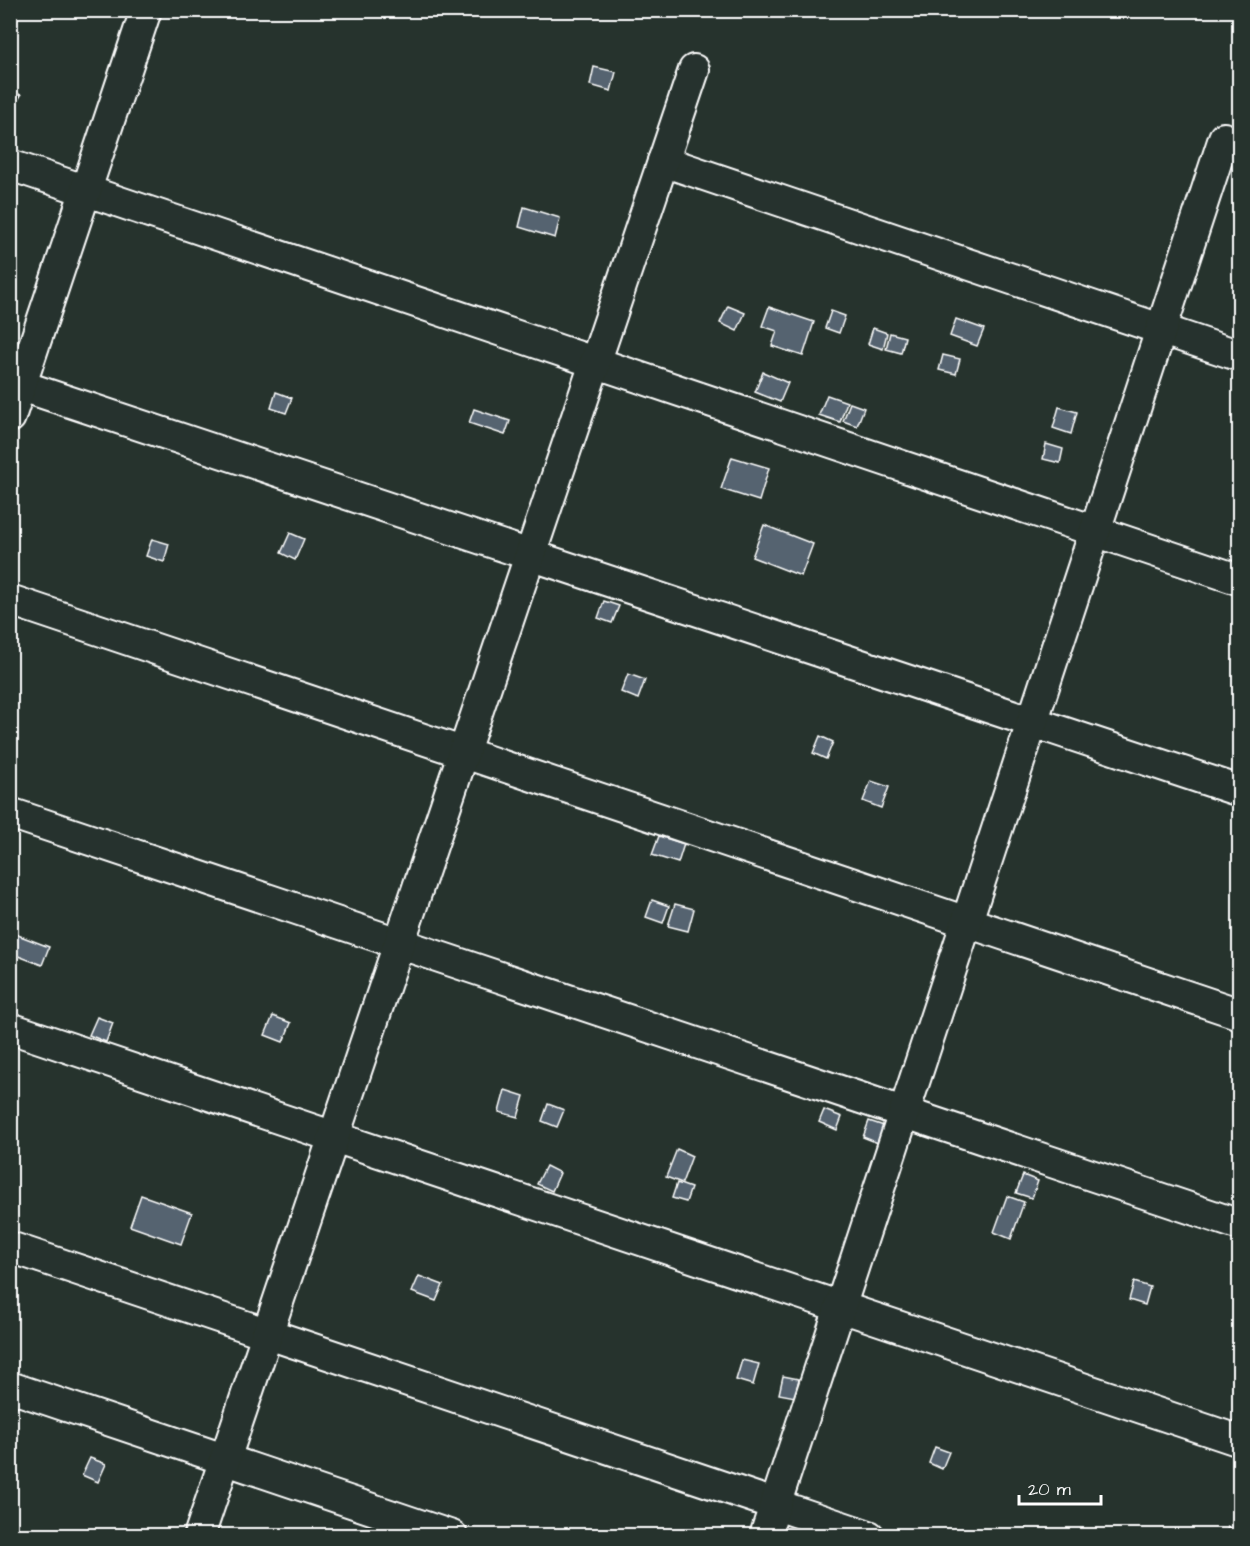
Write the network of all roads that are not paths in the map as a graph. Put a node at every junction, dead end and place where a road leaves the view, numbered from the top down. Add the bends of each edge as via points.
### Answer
1 (146, 10) edge
2 (694, 70) dead end
3 (1224, 138) dead end
4 (663, 161) junction
5 (10, 165) edge
6 (86, 190) junction
7 (1161, 330) junction
8 (1239, 356) edge
9 (595, 363) junction
10 (16, 384) edge
11 (10, 417) edge
12 (1095, 531) junction
13 (530, 555) junction
14 (1239, 580) edge
15 (10, 600) edge
16 (1032, 722) junction
17 (464, 752) junction
18 (1239, 791) edge
19 (10, 813) edge
20 (967, 922) junction
21 (399, 943) junction
22 (1239, 1014) edge
23 (10, 1028) edge
24 (904, 1112) junction
25 (334, 1136) junction
26 (1239, 1225) edge
27 (10, 1247) edge
28 (840, 1307) junction
29 (268, 1333) junction
30 (10, 1387) edge
31 (1239, 1441) edge
32 (225, 1459) junction
33 (776, 1504) junction
34 (199, 1536) edge
35 (452, 1536) edge
36 (765, 1536) edge
37 (869, 1536) edge

1 - 6 street
2 - 4 street
3 - 7 street
4 - 7 street
4 - 9 street
5 - 6 street
6 - 9 street
6 - 10 street
7 - 8 street
7 - 12 street
9 - 12 street
9 - 13 street
10 - 11 street
10 - 13 street
12 - 14 street
12 - 16 street
13 - 16 street
13 - 17 street
15 - 17 street
16 - 18 street
16 - 20 street
17 - 20 street
17 - 21 street
19 - 21 street
20 - 22 street
20 - 24 street
21 - 24 street
21 - 25 street
23 - 25 street
24 - 26 street
24 - 28 street
25 - 28 street
25 - 29 street
27 - 29 street
28 - 31 street
28 - 33 street
29 - 32 street
29 - 33 street
30 - 32 street
32 - 34 street
32 - 35 street
33 - 36 street
33 - 37 street

